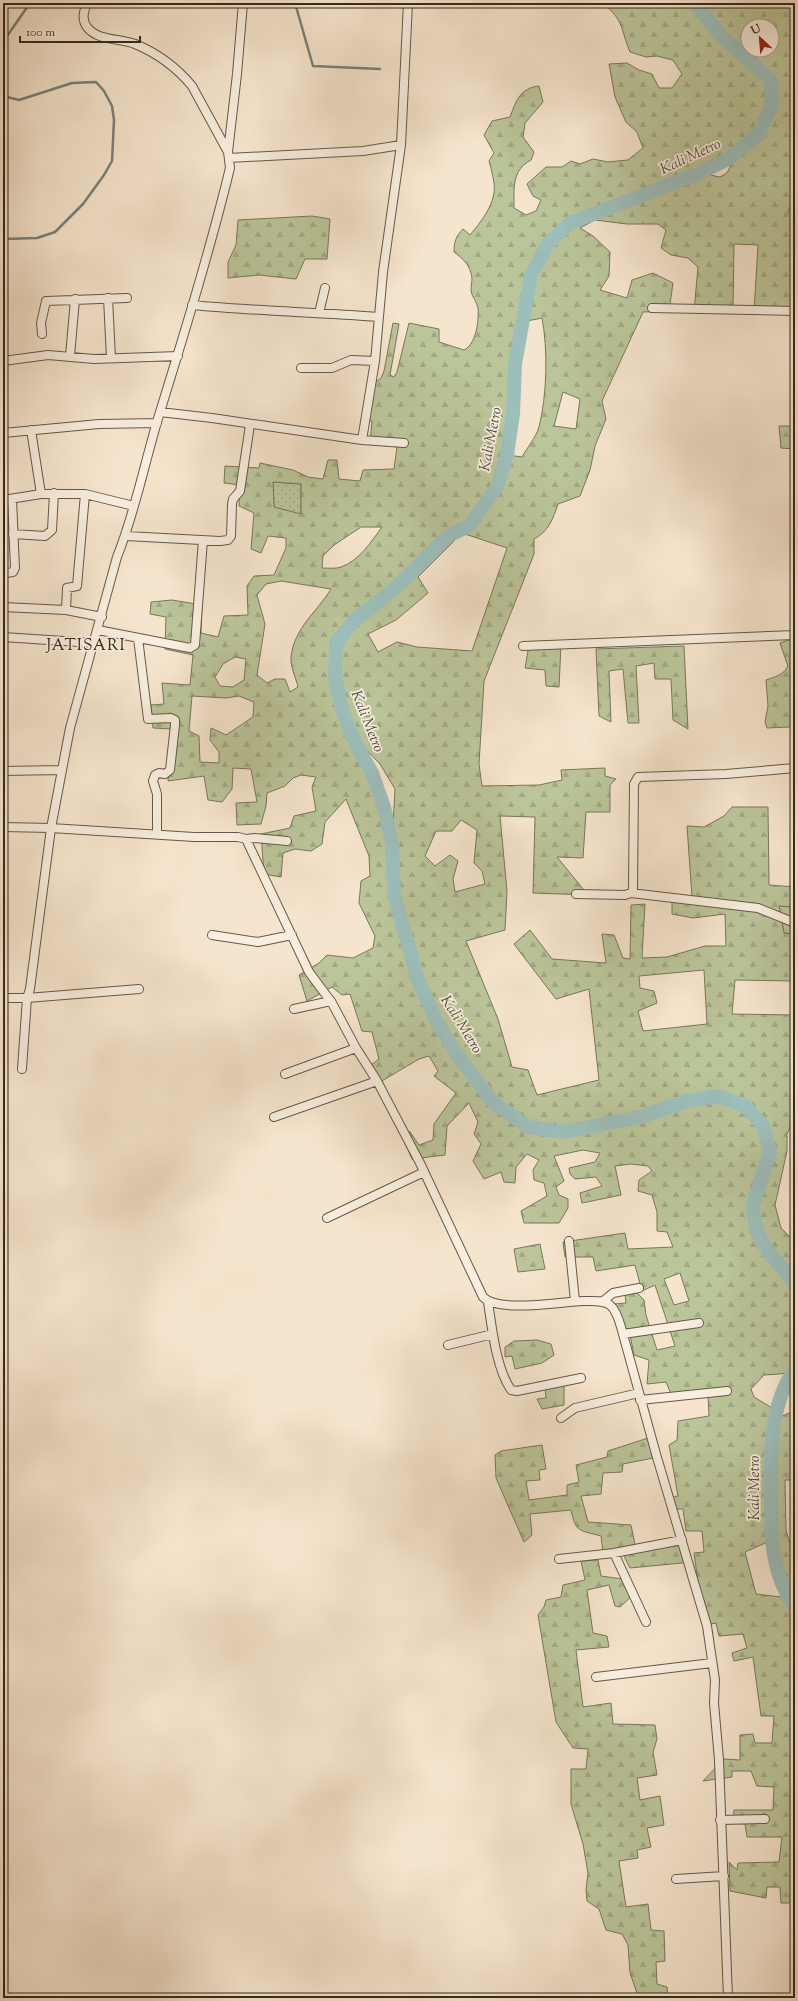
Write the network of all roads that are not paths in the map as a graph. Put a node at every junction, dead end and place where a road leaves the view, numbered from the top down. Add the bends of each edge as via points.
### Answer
1 (87, 3) edge
2 (243, 3) edge
3 (408, 3) edge
4 (401, 145) junction
5 (228, 155) junction
6 (325, 288) dead end
7 (108, 298) junction
8 (127, 298) dead end
9 (75, 299) junction
10 (192, 305) junction
11 (652, 308) dead end
12 (795, 311) edge
13 (319, 312) junction
14 (379, 317) junction
15 (42, 334) dead end
16 (70, 356) junction
17 (178, 356) junction
18 (111, 358) junction
19 (3, 361) edge
20 (375, 361) junction
21 (300, 368) dead end
22 (160, 412) junction
23 (157, 423) junction
24 (250, 425) junction
25 (31, 430) junction
26 (3, 433) edge
27 (362, 440) junction
28 (404, 443) dead end
29 (54, 493) junction
30 (41, 494) junction
31 (85, 494) junction
32 (12, 499) junction
33 (3, 500) edge
34 (134, 506) junction
35 (13, 534) junction
36 (126, 536) junction
37 (203, 540) junction
38 (3, 575) edge
39 (3, 607) edge
40 (66, 610) junction
41 (102, 617) junction
42 (98, 630) junction
43 (795, 635) edge
44 (3, 637) edge
45 (134, 637) junction
46 (94, 643) junction
47 (523, 646) dead end
48 (795, 768) edge
49 (62, 770) junction
50 (3, 771) edge
51 (3, 827) edge
52 (51, 828) junction
53 (154, 833) junction
54 (246, 839) junction
55 (287, 840) dead end
56 (631, 893) junction
57 (576, 894) dead end
58 (795, 924) edge
59 (212, 935) dead end
60 (292, 935) junction
61 (139, 989) dead end
62 (3, 998) edge
63 (27, 998) junction
64 (331, 1001) junction
65 (294, 1008) dead end
66 (356, 1048) junction
67 (22, 1069) dead end
68 (285, 1074) dead end
69 (377, 1082) junction
70 (274, 1117) dead end
71 (424, 1172) junction
72 (327, 1218) dead end
73 (569, 1241) dead end
74 (639, 1288) dead end
75 (488, 1302) junction
76 (575, 1302) junction
77 (602, 1302) junction
78 (699, 1323) dead end
79 (493, 1334) junction
80 (623, 1334) junction
81 (448, 1345) dead end
82 (581, 1378) dead end
83 (727, 1391) dead end
84 (640, 1396) junction
85 (561, 1418) dead end
86 (682, 1540) junction
87 (614, 1553) junction
88 (559, 1559) dead end
89 (646, 1622) dead end
90 (712, 1662) junction
91 (596, 1677) dead end
92 (765, 1819) dead end
93 (720, 1820) junction
94 (724, 1876) junction
95 (676, 1879) dead end
96 (728, 1998) edge

1 - 5 street via 83,12 86,26 90,30 109,39 130,43 151,52 187,79
2 - 5 street
3 - 4 street
4 - 5 street via 318,153
4 - 14 street
5 - 10 street via 230,168
6 - 13 street
7 - 8 street
7 - 9 street
7 - 18 street
9 - 15 street via 46,301 41,323
9 - 16 street
10 - 13 street
10 - 17 street
11 - 12 street
13 - 14 street
14 - 20 street
16 - 18 street
16 - 19 street via 48,355
17 - 18 street
17 - 22 street
20 - 21 street via 351,360 332,368
20 - 27 street
22 - 23 street
22 - 24 street
23 - 25 street via 99,424
23 - 34 street
24 - 27 street
24 - 37 street via 240,491 232,504 232,536 228,540
25 - 26 street
25 - 30 street
27 - 28 street
29 - 30 street
29 - 31 street
29 - 35 street via 52,530 49,534
30 - 32 street
31 - 34 street
31 - 40 street via 77,586 67,588
32 - 33 street
32 - 35 street
34 - 36 street
35 - 38 street via 14,571
36 - 37 street
36 - 41 street via 117,557
37 - 45 street via 195,645 190,648
39 - 40 street
40 - 41 street
41 - 42 street
42 - 45 street
42 - 46 street
43 - 47 street
44 - 46 street
45 - 53 street via 148,719 175,720 170,770 168,773 158,773 154,777 158,807
46 - 49 street via 70,728
48 - 56 street via 726,774 638,777 634,784
49 - 50 street
49 - 52 street
51 - 52 street
52 - 53 street
52 - 63 street via 32,977
53 - 54 street
54 - 55 street
54 - 60 street
56 - 57 street via 625,896
56 - 58 street via 758,908
59 - 60 street via 258,942
60 - 64 street via 309,972
61 - 63 street
62 - 63 street
63 - 67 street
64 - 65 street
64 - 66 street
66 - 68 street
66 - 69 street
69 - 70 street
69 - 71 street
71 - 72 street
71 - 75 street via 480,1293
73 - 76 street
74 - 77 street via 613,1293
75 - 76 street via 506,1306
75 - 79 street
76 - 77 street
77 - 80 street via 615,1313
78 - 80 street
79 - 81 street
79 - 82 street via 501,1367 511,1390
80 - 84 street
83 - 84 street
84 - 85 street via 575,1408
84 - 86 street
86 - 87 street
86 - 90 street via 707,1626
87 - 88 street
87 - 89 street
90 - 91 street
90 - 93 street via 715,1680
92 - 93 street
93 - 94 street
94 - 95 street
94 - 96 street

